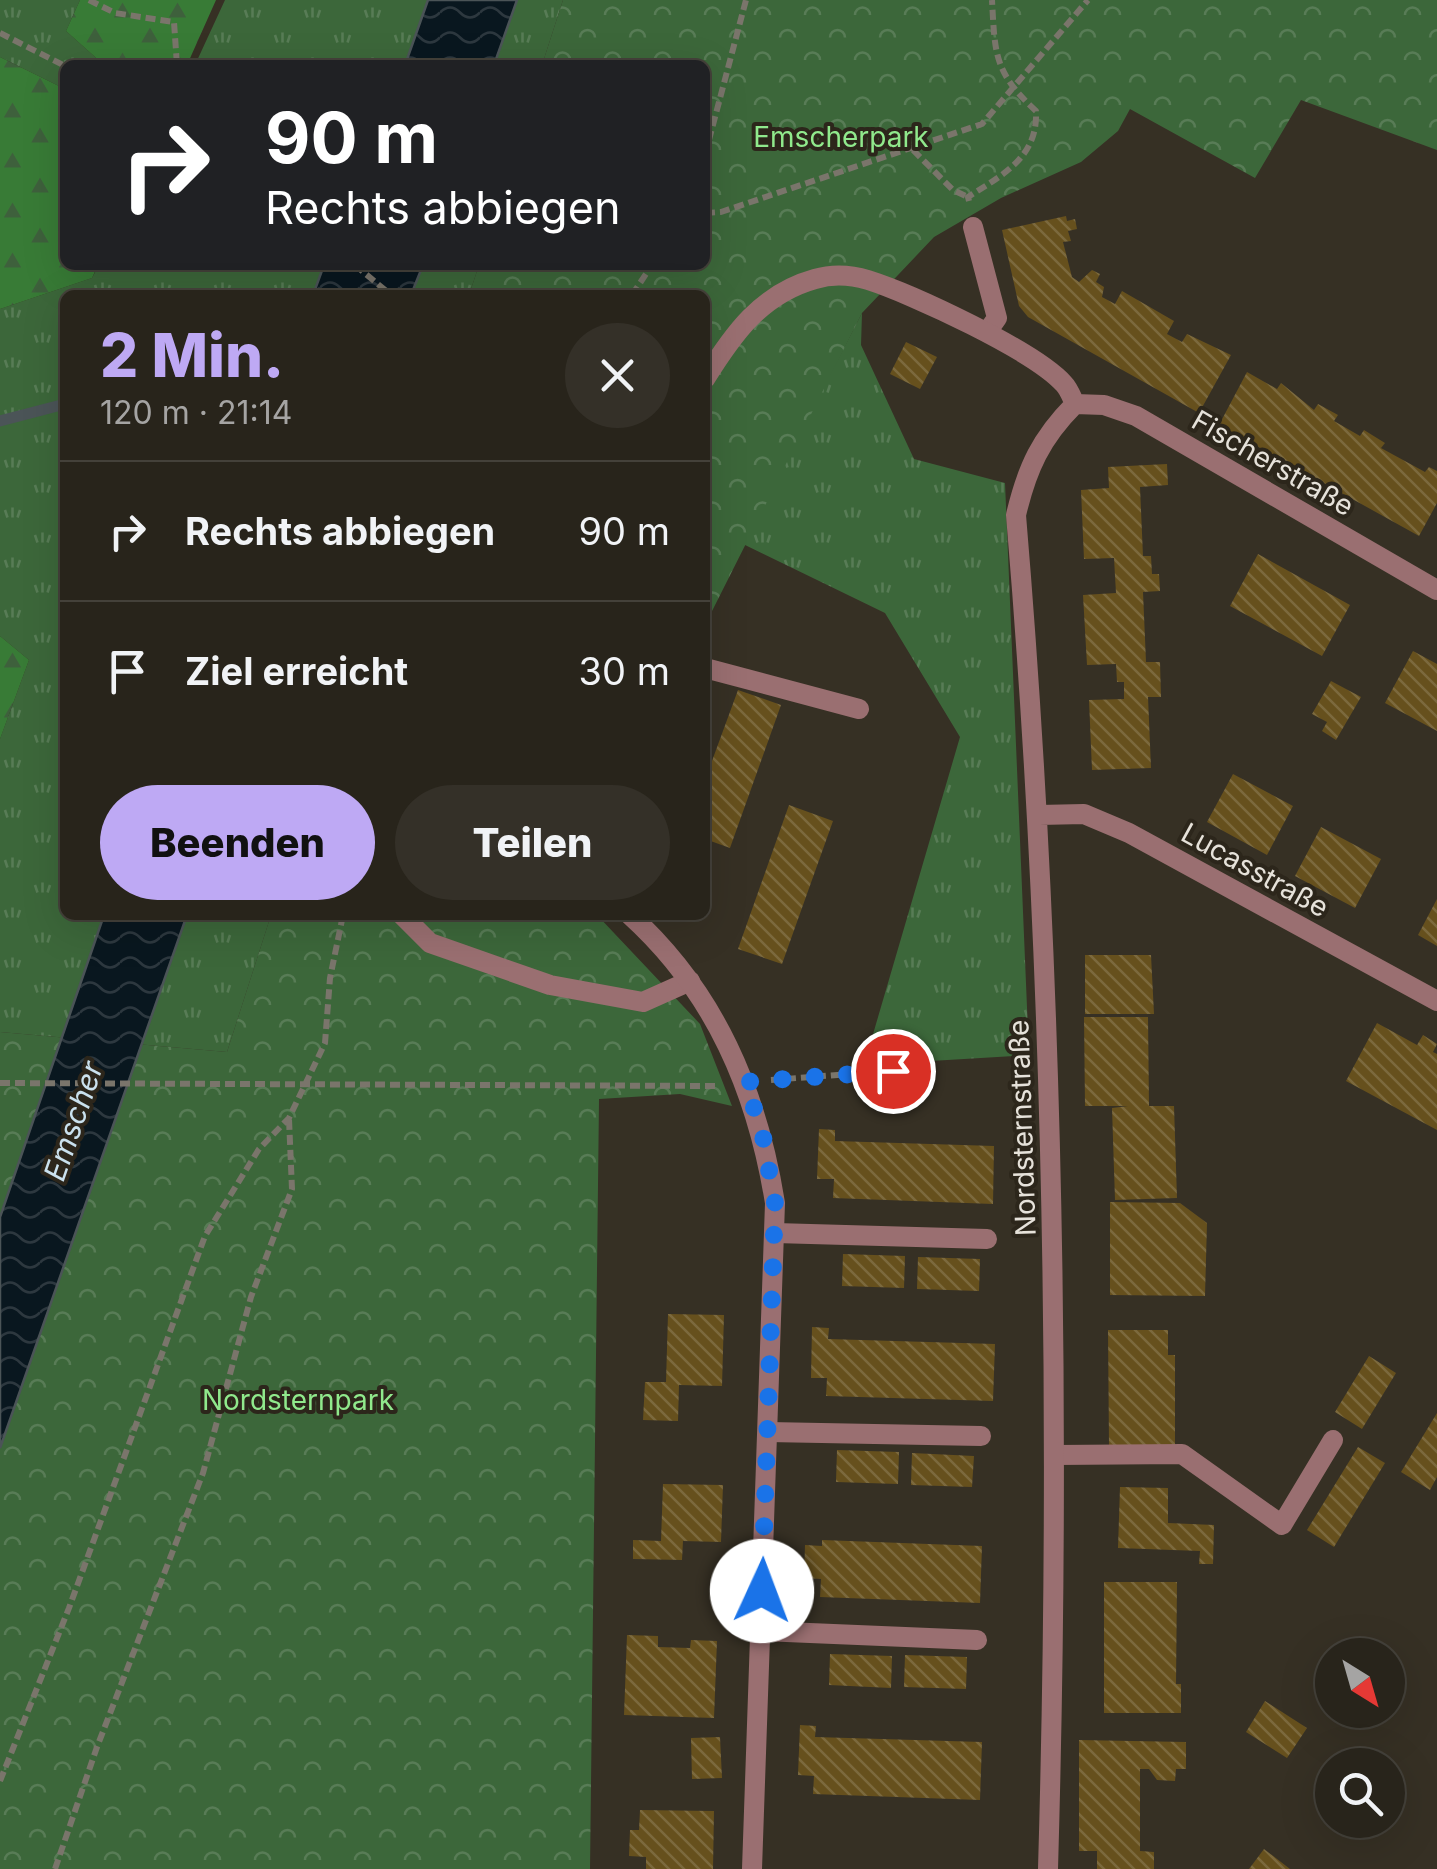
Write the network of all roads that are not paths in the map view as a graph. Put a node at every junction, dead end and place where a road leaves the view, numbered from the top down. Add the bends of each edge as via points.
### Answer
1 (973, 226) road end
2 (987, 332) junction
3 (710, 372) edge
4 (1075, 404) junction
5 (1437, 590) edge
6 (710, 669) edge
7 (859, 709) dead end
8 (1039, 815) junction
9 (407, 920) edge
10 (635, 920) edge
11 (690, 981) junction
12 (1437, 1001) edge
13 (775, 1233) junction
14 (987, 1239) dead end
15 (768, 1432) junction
16 (981, 1436) dead end
17 (1333, 1440) dead end
18 (1056, 1454) junction
19 (761, 1631) junction
20 (977, 1640) dead end
21 (752, 1869) edge
22 (1048, 1869) edge

1 - 2 street via 997,318
2 - 3 street via 868,280 818,278 749,316
2 - 4 street via 1064,384
4 - 5 street, Fischerstraße via 1136,416
4 - 8 street, Nordsternstraße via 1046,434 1026,472 1016,515
6 - 7 street
8 - 12 street, Lucasstraße via 1084,814 1129,834
8 - 18 street, Nordsternstraße
9 - 11 street via 430,943 550,985 643,1002
10 - 11 street
11 - 13 street via 746,1085 770,1172
13 - 14 street
13 - 15 street
15 - 16 street
15 - 19 street
17 - 18 street via 1282,1526 1182,1454
18 - 22 street, Nordsternstraße
19 - 20 street
19 - 21 street

